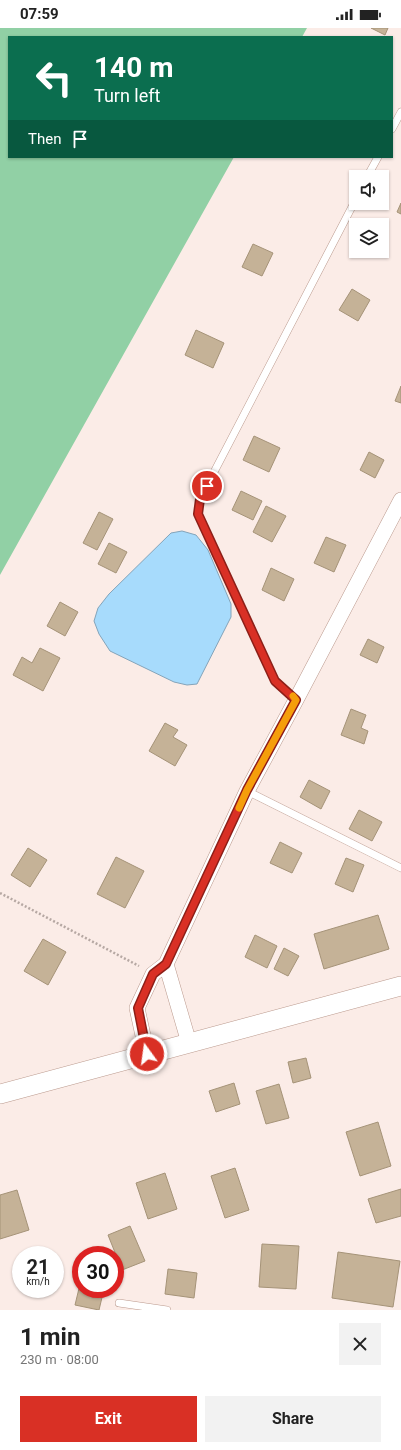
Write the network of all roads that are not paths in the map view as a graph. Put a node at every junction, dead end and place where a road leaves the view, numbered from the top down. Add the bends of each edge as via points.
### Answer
1 (401, 112) edge
2 (393, 127) edge
3 (377, 158) edge
4 (371, 170) edge
5 (350, 210) edge
6 (401, 500) edge
7 (296, 700) junction
8 (247, 790) junction
9 (401, 868) edge
10 (166, 964) junction
11 (401, 986) edge
12 (189, 1043) junction
13 (147, 1054) junction
14 (0, 1094) edge
15 (119, 1303) dead end
16 (167, 1310) edge

1 - 2 lane
3 - 4 lane
5 - 7 lane via 200,499 198,514 275,681
6 - 7 street
7 - 8 street
8 - 9 lane
8 - 10 street
10 - 12 street
10 - 13 street via 153,974 138,1008
11 - 12 street
12 - 13 street
13 - 14 street
15 - 16 lane

